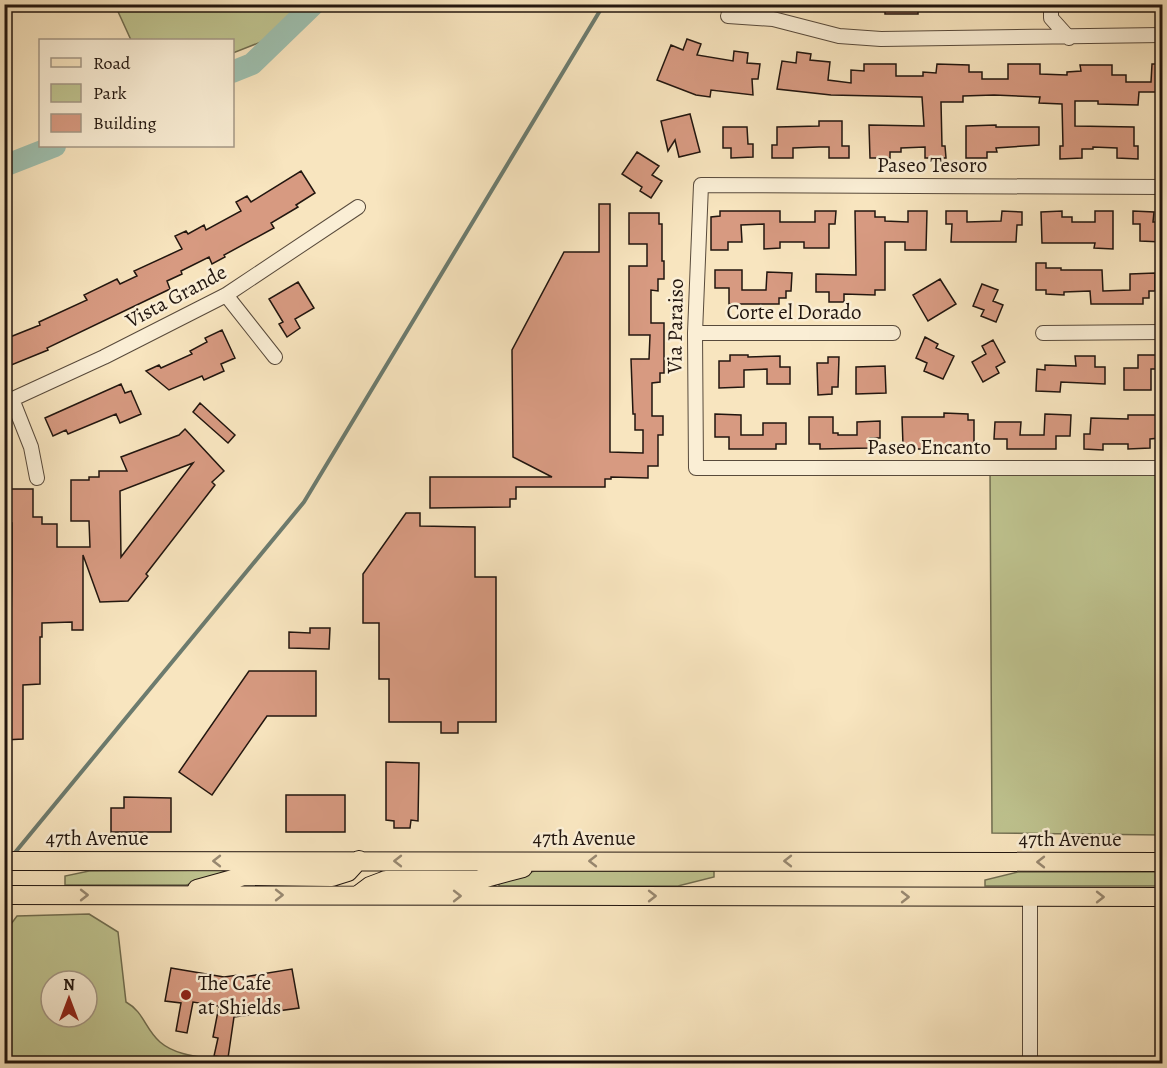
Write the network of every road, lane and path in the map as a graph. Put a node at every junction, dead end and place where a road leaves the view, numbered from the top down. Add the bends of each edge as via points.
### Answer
1 (1051, 4) edge
2 (728, 16) dead end
3 (1162, 35) edge
4 (1069, 38) junction
5 (701, 184) joint
6 (1162, 187) edge
7 (358, 207) dead end
8 (226, 295) junction
9 (1162, 332) edge
10 (695, 333) junction
11 (893, 333) dead end
12 (1043, 333) dead end
13 (275, 357) dead end
14 (8, 401) edge
15 (696, 468) joint
16 (1162, 468) edge
17 (37, 478) dead end
18 (359, 860) junction
19 (4, 861) edge
20 (548, 861) junction
21 (1162, 862) edge
22 (4, 895) edge
23 (175, 895) junction
24 (357, 896) junction
25 (1030, 897) junction
26 (1162, 897) edge
27 (1030, 1064) edge

1 - 4 street via 1051,18
2 - 4 street via 773,19 839,36 881,39
3 - 4 street
5 - 6 street, Paseo Tesoro
5 - 10 street, Via Paraiso
7 - 8 street, Vista Grande
8 - 13 street
8 - 14 street, Vista Grande
9 - 12 street
10 - 11 street, Corte el Dorado
10 - 15 street, Via Paraiso
14 - 17 street via 31,447
15 - 16 street, Paseo Encanto
18 -> 19 main road, 47th Avenue
20 -> 18 main road, 47th Avenue
18 - 23 main road via 348,872 332,877 244,876
21 -> 20 main road, 47th Avenue
20 - 24 main road via 478,880 386,880
22 -> 23 main road
23 -> 24 main road
24 -> 25 main road
25 -> 26 main road
25 - 27 street

